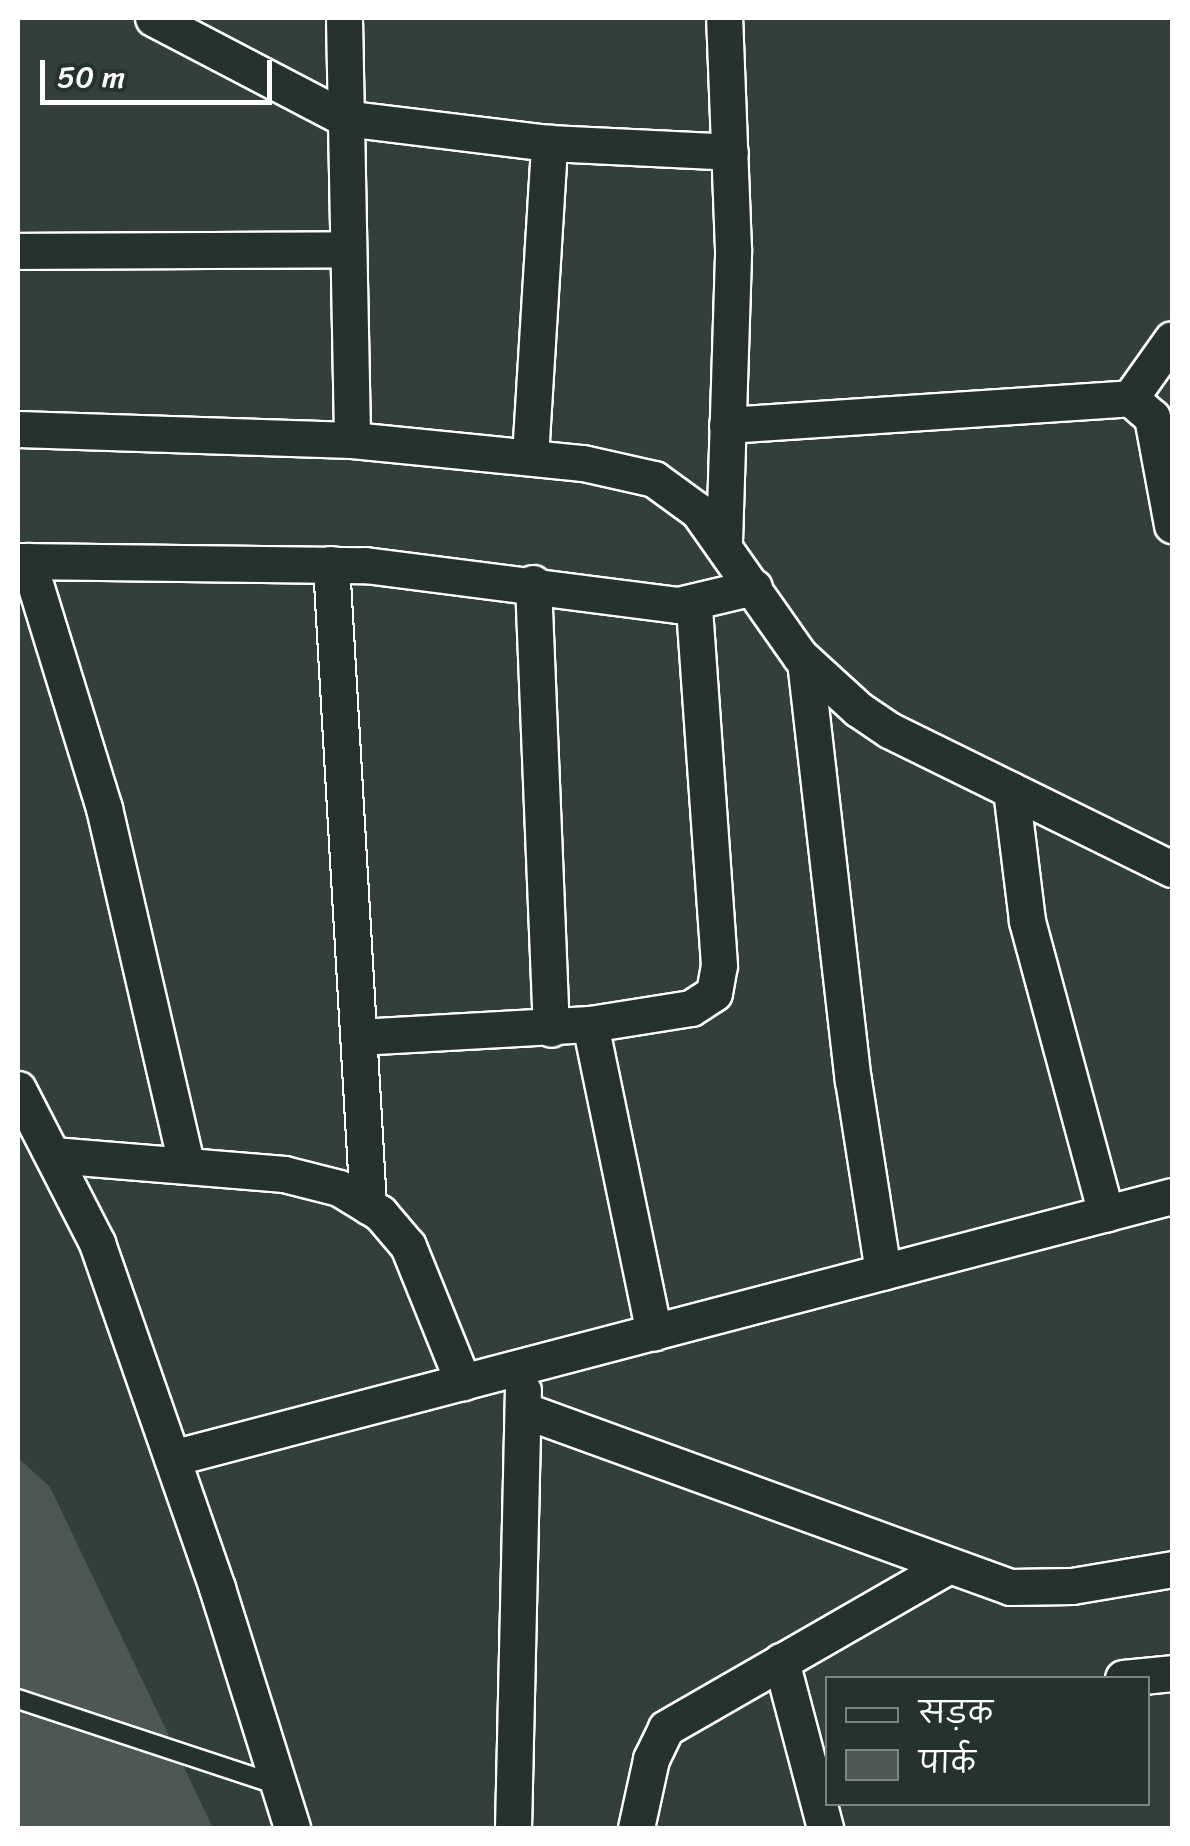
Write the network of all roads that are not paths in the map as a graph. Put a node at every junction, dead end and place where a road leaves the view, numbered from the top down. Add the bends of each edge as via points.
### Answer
1 (153, 18) edge
2 (344, 18) edge
3 (724, 18) edge
4 (344, 118) junction
5 (549, 143) junction
6 (730, 152) junction
7 (347, 249) junction
8 (18, 251) edge
9 (1172, 339) edge
10 (1130, 398) junction
11 (727, 425) junction
12 (18, 428) edge
13 (352, 440) junction
14 (530, 458) junction
15 (1172, 525) edge
16 (724, 542) junction
17 (23, 561) edge
18 (331, 564) junction
19 (533, 583) junction
20 (754, 587) junction
21 (694, 604) junction
22 (805, 662) junction
23 (1011, 790) junction
24 (1172, 869) edge
25 (590, 1024) junction
26 (551, 1029) junction
27 (358, 1037) junction
28 (18, 1088) edge
29 (53, 1155) junction
30 (186, 1164) junction
31 (1172, 1196) edge
32 (368, 1206) junction
33 (1106, 1214) junction
34 (883, 1272) junction
35 (654, 1332) junction
36 (524, 1366) junction
37 (462, 1382) junction
38 (523, 1410) junction
39 (172, 1458) junction
40 (946, 1567) junction
41 (1172, 1570) edge
42 (781, 1660) junction
43 (1172, 1673) edge
44 (1143, 1676) edge
45 (18, 1699) edge
46 (278, 1785) junction
47 (292, 1828) edge
48 (513, 1828) edge
49 (636, 1828) edge
50 (824, 1828) edge

1 - 4 street
2 - 4 street
3 - 6 street
4 - 5 street
4 - 7 street
5 - 6 street
5 - 14 street
6 - 11 street
7 - 8 street
7 - 13 street
9 - 10 street
10 - 11 street
10 - 15 street via 1152,417
11 - 16 street
12 - 13 street
13 - 14 street
14 - 16 street via 654,479 698,511
16 - 20 street
17 - 18 street
17 - 30 street via 104,808
18 - 19 street
18 - 27 street
19 - 21 street
19 - 26 street
20 - 21 street
20 - 22 street
21 - 25 street via 717,984 706,1002 690,1008
22 - 23 street via 889,730
22 - 34 street via 852,1080
23 - 24 street
23 - 33 street via 1028,921
25 - 26 street
25 - 35 street
26 - 27 street
27 - 32 street
28 - 29 street
29 - 30 street
29 - 39 street via 97,1243
30 - 32 street via 284,1174 338,1188
31 - 33 street
32 - 37 street via 408,1246
33 - 34 street
34 - 35 street
35 - 36 street
36 - 37 street
36 - 38 street
37 - 39 street
38 - 40 street via 847,1524
38 - 48 street
39 - 46 street
40 - 41 street via 1028,1589
40 - 42 street
42 - 49 street via 666,1728 651,1760
42 - 50 street
43 - 44 street
45 - 46 lane
46 - 47 street

